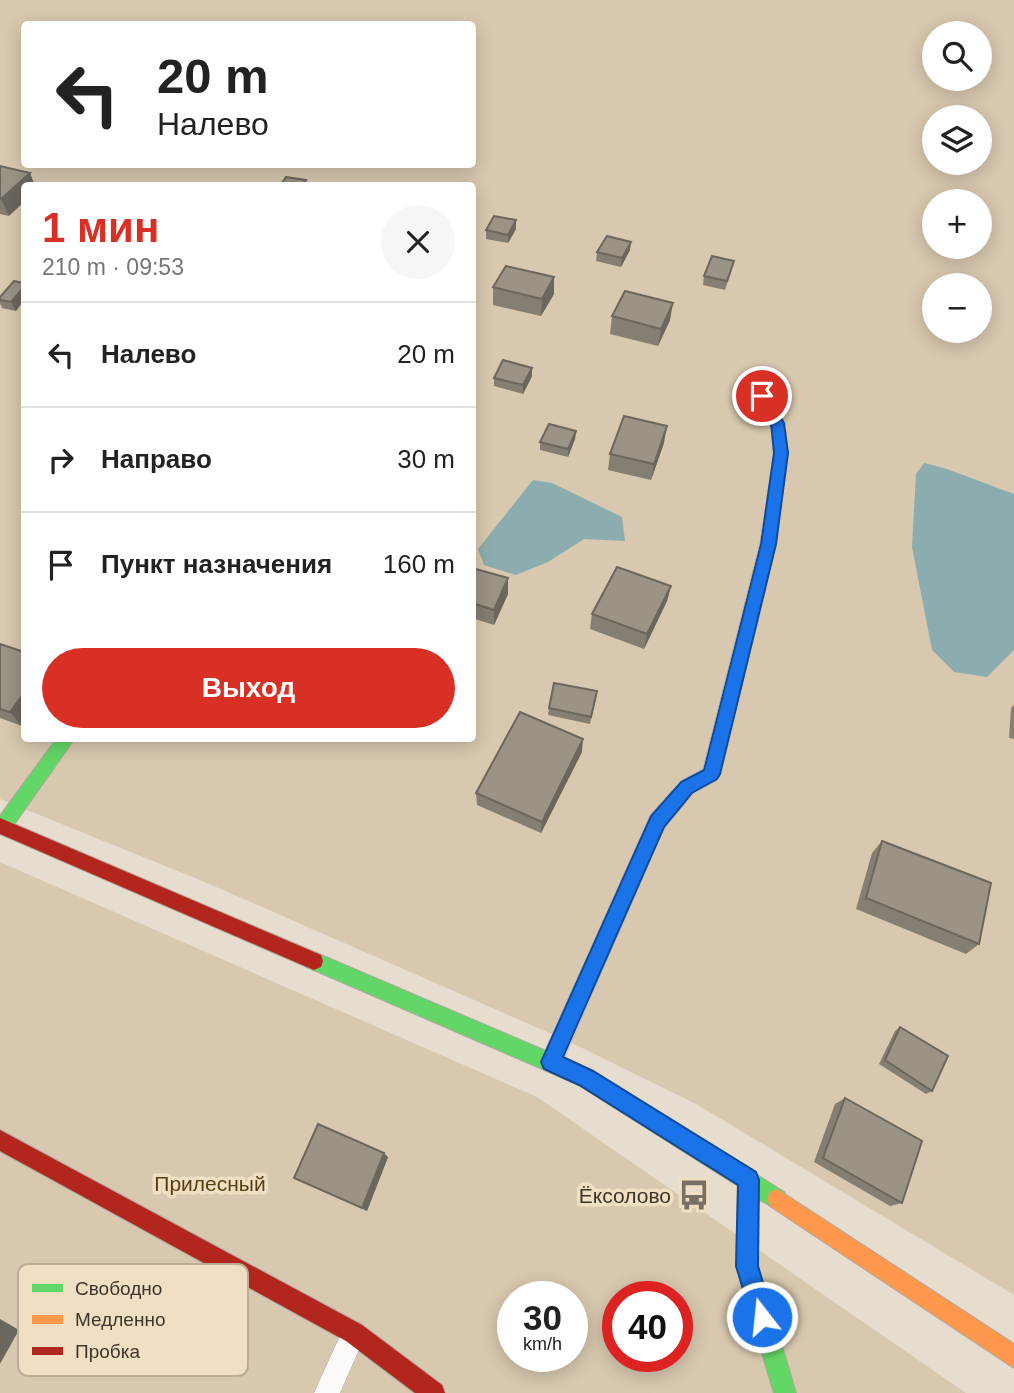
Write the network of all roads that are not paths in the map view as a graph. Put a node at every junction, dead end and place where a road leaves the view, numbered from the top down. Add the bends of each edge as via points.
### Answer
1 (762, 396) dead end
2 (63, 742) edge
3 (1, 827) edge
4 (551, 1062) junction
5 (0, 1140) edge
6 (748, 1180) junction
7 (227, 1264) edge
8 (248, 1275) edge
9 (354, 1333) junction
10 (1014, 1357) edge
11 (327, 1393) edge
12 (434, 1393) edge
13 (785, 1393) edge

1 - 4 lane via 778,423 781,453 768,544 711,774 687,788 657,822
2 - 3 street
3 - 4 street
4 - 6 street via 586,1078
5 - 7 street
6 - 10 street
6 - 13 street via 747,1266
8 - 9 street
9 - 11 lane
9 - 12 street

